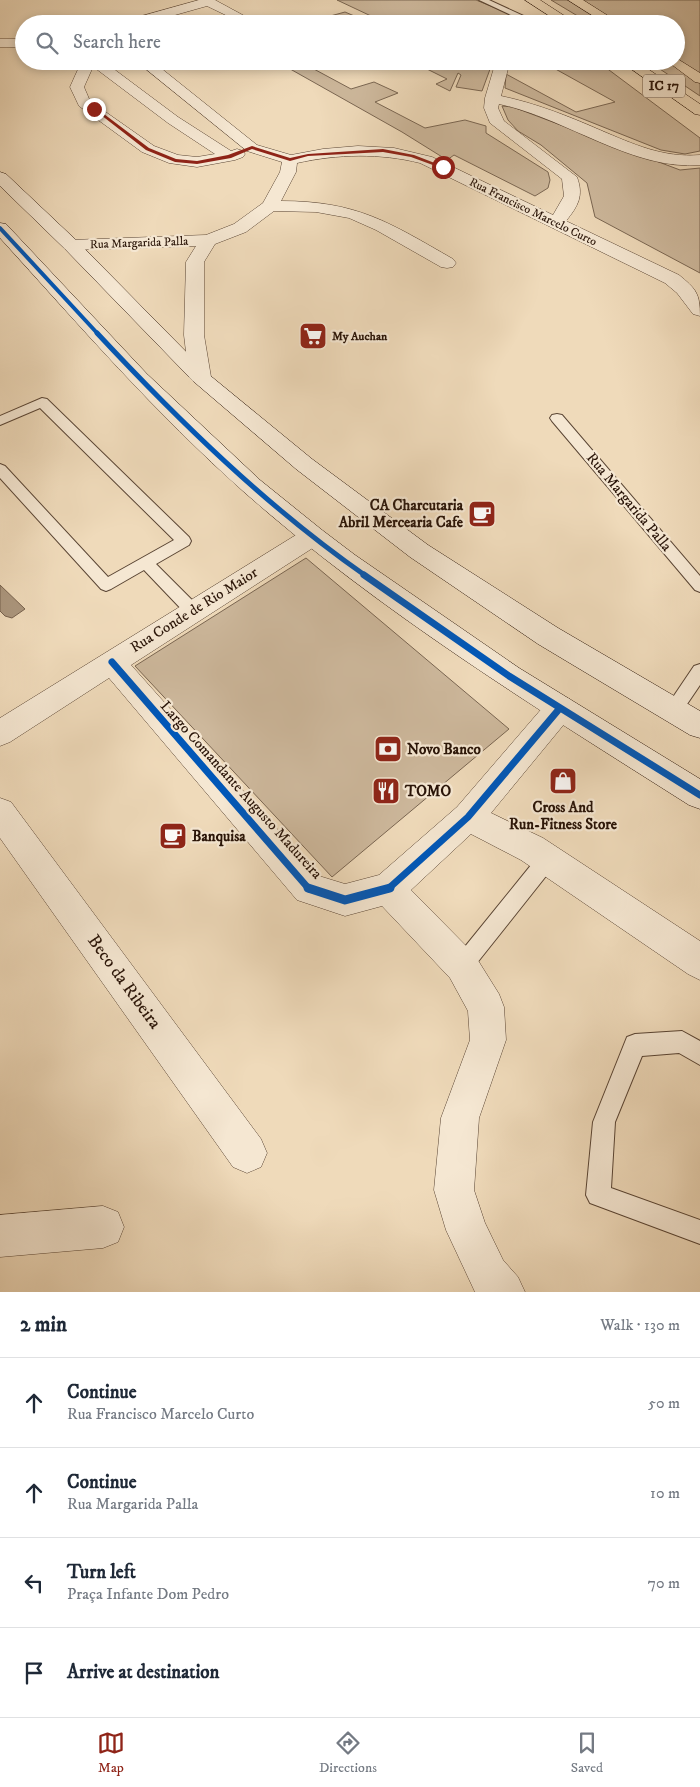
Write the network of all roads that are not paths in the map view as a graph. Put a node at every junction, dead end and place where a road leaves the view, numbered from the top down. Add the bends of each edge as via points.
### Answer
1 (483, 0) edge
2 (532, 0) edge
3 (574, 0) edge
4 (208, 1) edge
5 (225, 8) junction
6 (159, 15) edge
7 (202, 15) edge
8 (237, 15) edge
9 (517, 15) edge
10 (556, 15) edge
11 (600, 15) edge
12 (15, 42) edge
13 (0, 43) edge
14 (685, 69) edge
15 (85, 70) edge
16 (106, 70) edge
17 (154, 70) edge
18 (500, 70) edge
19 (641, 70) edge
20 (700, 79) edge
21 (492, 98) junction
22 (700, 111) edge
23 (252, 148) junction
24 (229, 157) junction
25 (290, 160) junction
26 (696, 160) edge
27 (0, 177) edge
28 (270, 206) junction
29 (556, 223) junction
30 (0, 228) edge
31 (208, 240) junction
32 (71, 245) junction
33 (447, 263) dead end
34 (700, 310) edge
35 (200, 377) junction
36 (557, 418) dead end
37 (0, 421) edge
38 (0, 469) edge
39 (313, 536) junction
40 (146, 563) junction
41 (700, 586) edge
42 (193, 611) junction
43 (112, 662) junction
44 (700, 671) edge
45 (560, 708) junction
46 (672, 711) junction
47 (700, 726) edge
48 (0, 733) edge
49 (700, 795) edge
50 (0, 812) edge
51 (468, 817) junction
52 (547, 860) junction
53 (388, 889) junction
54 (700, 962) edge
55 (462, 966) junction
56 (700, 1054) edge
57 (247, 1153) dead end
58 (103, 1227) dead end
59 (700, 1232) edge
60 (0, 1236) edge
61 (503, 1292) edge

1 - 9 lane
2 - 10 highway
3 - 11 highway
4 - 5 street
4 - 6 street
5 - 7 street
5 - 8 street
12 - 13 street
14 - 20 highway, IC 17
15 - 24 street via 77,87 84,103 148,149 175,160 197,162
16 - 24 street
17 - 23 street
18 - 21 street
19 - 22 highway, IC 17
21 - 26 street via 516,102 644,154 676,161
21 - 29 street via 491,108 497,123 569,177 575,190 573,200
23 - 24 street
23 - 25 street
25 - 28 street, Rua Margarida Palla via 288,172
25 - 29 street, Rua Francisco Marcelo Curto via 308,155 398,152 443,167
27 - 32 street
28 - 31 street, Rua Margarida Palla via 240,228
28 - 33 street via 315,207 361,216
29 - 34 street, Rua Francisco Marcelo Curto via 672,279
30 - 39 street via 202,441
31 - 32 street, Rua Margarida Palla
31 - 35 street, Rua Margarida Palla via 195,262 194,335
32 - 35 street
35 - 46 street via 304,464 419,551 548,636
36 - 41 lane, Rua Margarida Palla
37 - 40 lane via 42,402 184,541
38 - 40 lane via 106,585
39 - 42 street, Rua Conde de Rio Maior
39 - 45 street via 509,676
40 - 42 lane
42 - 43 street, Rua Conde de Rio Maior
43 - 48 street, Rua Conde de Rio Maior
43 - 53 street, Largo Comandante Augusto Madureira via 309,889 345,900
44 - 46 lane
45 - 49 street
45 - 51 street, Largo Comandante Augusto Madureira
46 - 47 street
50 - 57 street, Beco da Ribeira
51 - 52 street
51 - 53 street, Largo Comandante Augusto Madureira
52 - 54 street
52 - 55 lane
53 - 55 street
55 - 61 street via 486,1007 488,1040 460,1118 454,1190 467,1230 488,1276
56 - 59 lane via 682,1042 636,1045 604,1122 598,1195
58 - 60 street

